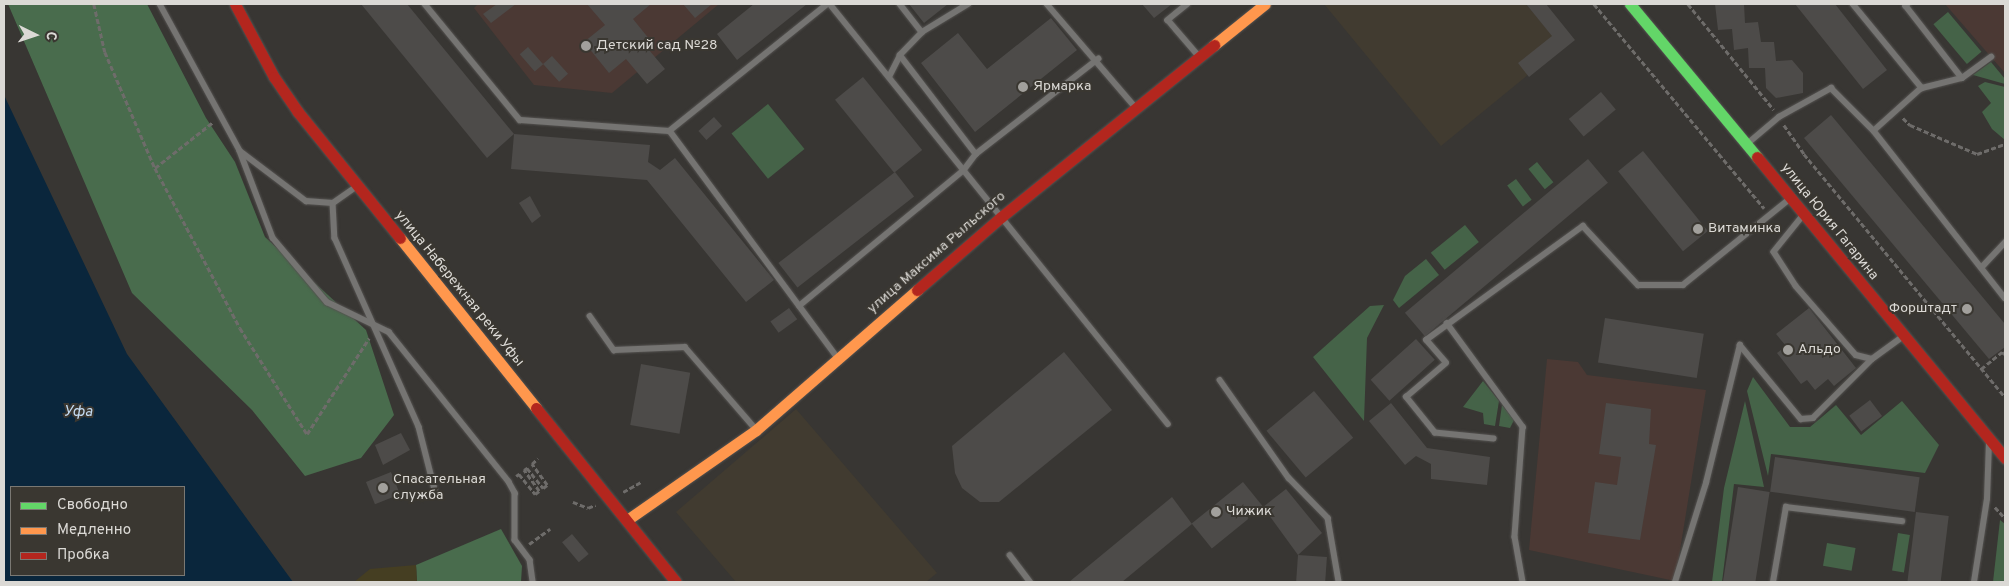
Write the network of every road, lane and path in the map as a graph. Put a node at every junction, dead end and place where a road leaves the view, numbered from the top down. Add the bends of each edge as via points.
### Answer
1 (94, 4) edge
2 (160, 4) edge
3 (234, 4) edge
4 (425, 4) edge
5 (829, 4) edge
6 (900, 4) edge
7 (968, 4) edge
8 (1047, 4) edge
9 (1188, 4) edge
10 (1265, 4) edge
11 (1594, 4) edge
12 (1630, 4) edge
13 (1688, 4) edge
14 (1854, 4) edge
15 (1908, 4) edge
16 (922, 32) junction
17 (900, 55) junction
18 (1199, 57) junction
19 (1991, 57) dead end
20 (1098, 59) junction
21 (889, 78) junction
22 (1962, 78) junction
23 (1922, 88) junction
24 (1136, 108) junction
25 (1897, 111) junction
26 (220, 116) junction
27 (1779, 117) junction
28 (670, 131) junction
29 (1874, 131) junction
30 (1747, 144) junction
31 (2004, 144) dead end
32 (240, 151) junction
33 (976, 154) junction
34 (155, 168) junction
35 (963, 171) junction
36 (356, 187) junction
37 (1791, 198) junction
38 (333, 203) junction
39 (1770, 215) junction
40 (1804, 215) junction
41 (1001, 217) junction
42 (2005, 242) edge
43 (1982, 266) junction
44 (2005, 298) edge
45 (800, 306) junction
46 (590, 316) dead end
47 (1447, 324) junction
48 (377, 326) junction
49 (1904, 336) junction
50 (2005, 354) edge
51 (838, 358) junction
52 (1872, 359) junction
53 (1981, 368) junction
54 (1220, 380) dead end
55 (2005, 398) edge
56 (1168, 424) dead end
57 (756, 430) junction
58 (1494, 439) dead end
59 (1989, 440) junction
60 (538, 458) dead end
61 (2005, 458) edge
62 (513, 479) dead end
63 (435, 490) dead end
64 (627, 520) junction
65 (1902, 521) dead end
66 (550, 529) dead end
67 (526, 546) dead end
68 (1010, 555) dead end
69 (533, 582) edge
70 (676, 582) edge
71 (1030, 582) edge
72 (1339, 582) edge
73 (1523, 582) edge
74 (1675, 582) edge
75 (1773, 582) edge
76 (1974, 582) edge

1 - 34 path via 105,52
2 - 26 lane
3 - 36 street, улица Набережная реки Уфы via 274,77
4 - 28 lane via 520,120
5 - 21 lane
5 - 28 lane
6 - 16 lane
7 - 16 lane
8 - 20 lane
9 - 18 lane via 1168,20
10 - 18 street, улица Максима Рыльского
11 - 39 path
12 - 30 street, улица Юрия Гагарина
13 - 27 path
14 - 23 lane
15 - 22 lane via 1906,6
16 - 17 lane
17 - 21 lane
17 - 33 lane
18 - 24 street, улица Максима Рыльского
19 - 22 lane
20 - 24 lane
20 - 33 lane
21 - 35 lane
22 - 23 lane
23 - 25 lane
24 - 41 street, улица Максима Рыльского
25 - 29 lane
25 - 31 path via 1910,125 1978,154
26 - 32 lane
26 - 34 path
27 - 29 lane via 1831,88
27 - 30 lane
27 - 53 path via 1804,154
28 - 45 lane
29 - 43 lane
30 - 37 street, улица Юрия Гагарина
32 - 38 lane via 306,201
32 - 48 lane via 273,238 327,302
33 - 35 lane
34 - 48 path via 240,328 307,434
35 - 41 lane
35 - 45 lane
36 - 38 lane
36 - 64 street, улица Набережная реки Уфы
37 - 39 lane
37 - 40 street, улица Юрия Гагарина
38 - 48 lane via 335,238
39 - 47 lane via 1683,285 1638,285 1583,226
40 - 49 street, улица Юрия Гагарина
40 - 52 lane via 1774,252 1796,286 1856,355
41 - 51 street, улица Максима Рыльского
41 - 56 lane
42 - 43 lane
43 - 44 lane
45 - 51 lane
46 - 57 lane via 614,350 685,347
47 - 58 lane via 1426,340 1446,363 1406,397 1435,433
47 - 73 lane via 1524,427 1515,537
48 - 63 lane via 419,426
48 - 69 lane via 389,332 509,482 515,493 514,540 530,560
49 - 52 lane
49 - 59 street, улица Юрия Гагарина
50 - 53 path via 2002,352
51 - 57 street, улица Максима Рыльского
52 - 74 lane via 1813,418 1801,419 1740,345 1706,483
53 - 55 path
54 - 72 lane via 1289,478 1328,518
57 - 64 street, улица Максима Рыльского
59 - 61 street, улица Юрия Гагарина
59 - 76 lane via 1987,499
60 - 62 path via 532,464 547,485 543,488 527,468 524,470 539,491 535,494 519,474
64 - 70 street, улица Набережная реки Уфы
65 - 75 lane via 1786,506
66 - 67 path
68 - 71 lane

